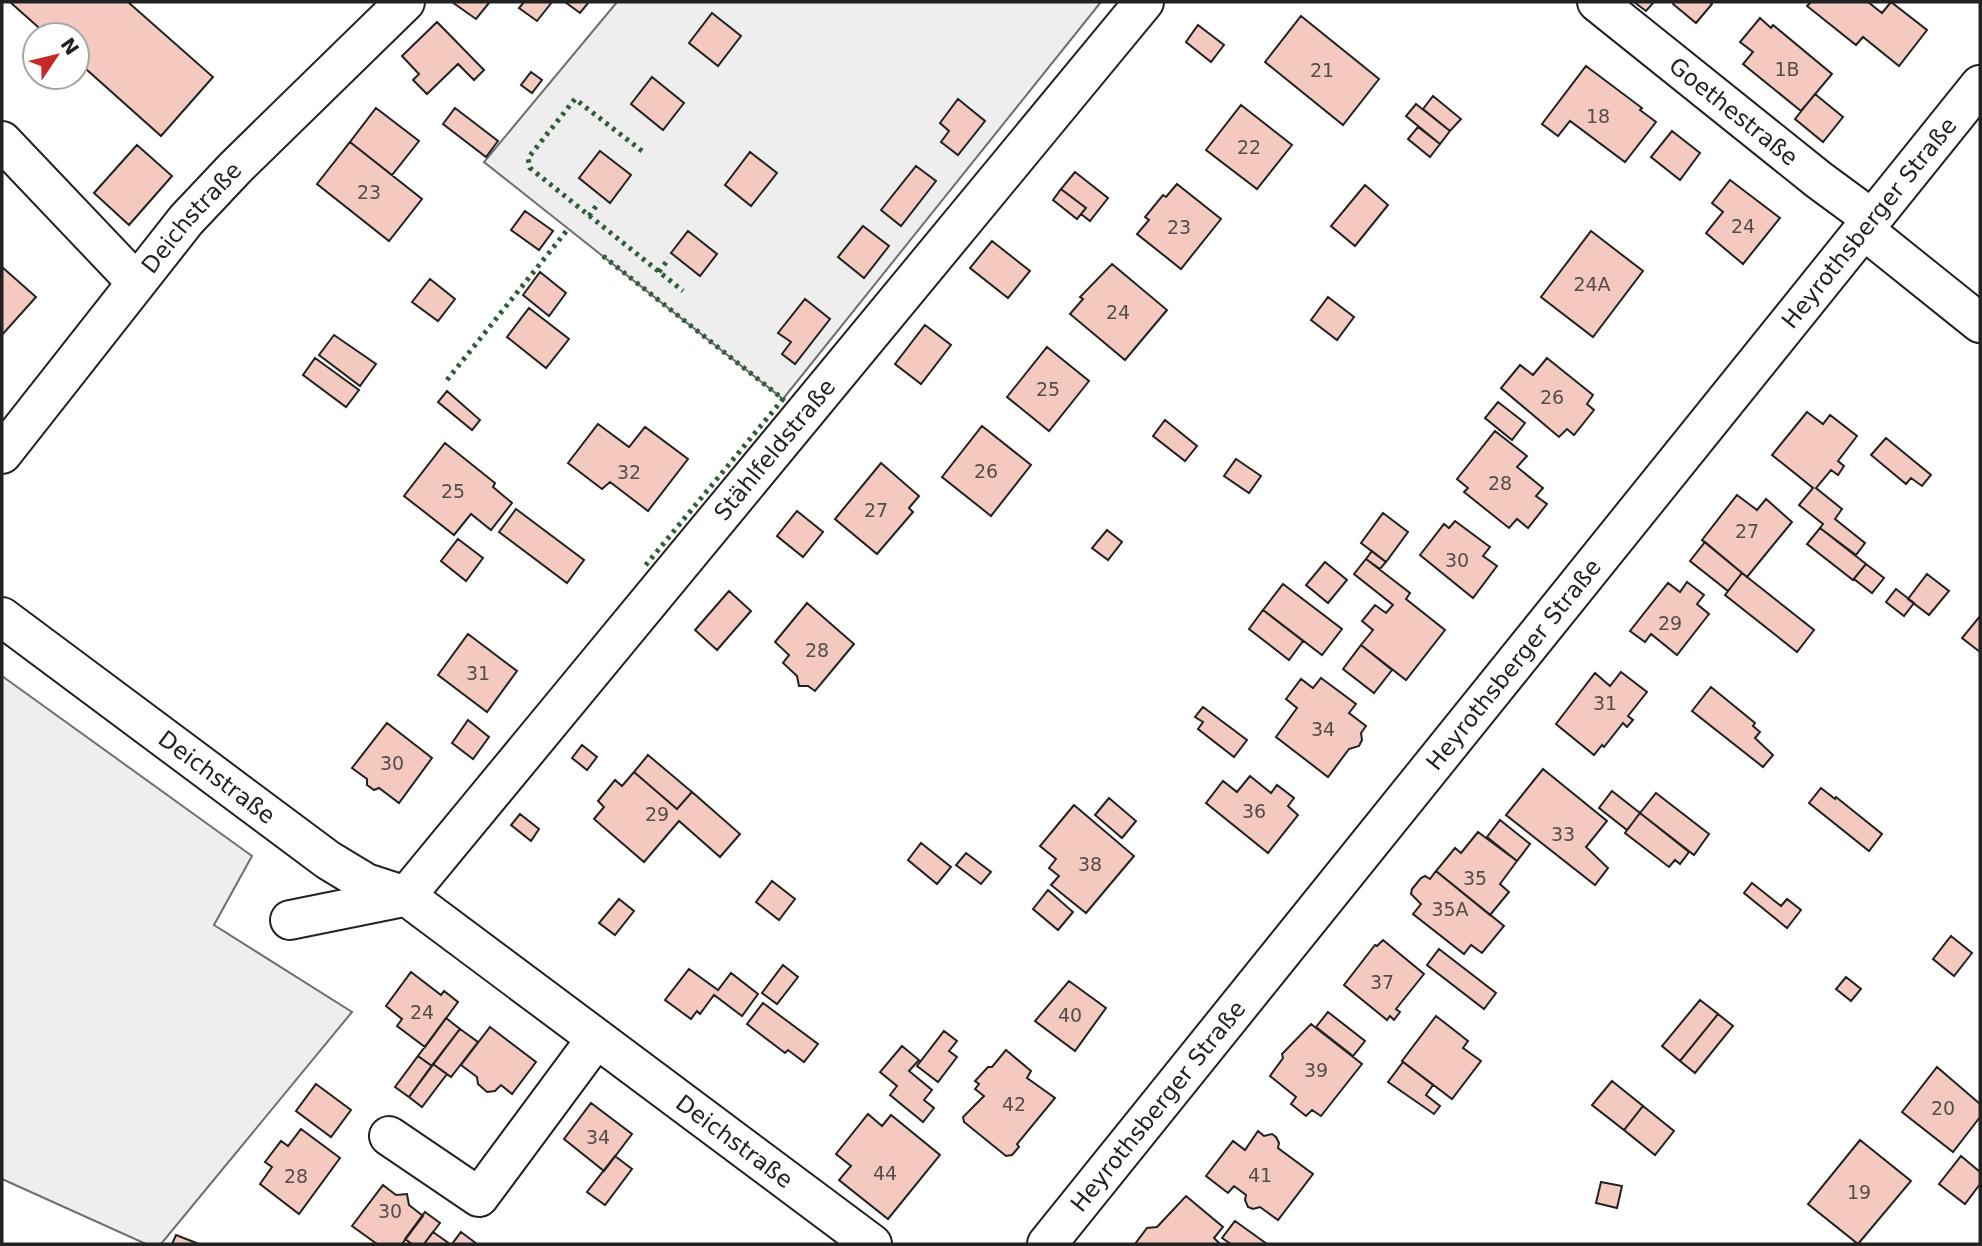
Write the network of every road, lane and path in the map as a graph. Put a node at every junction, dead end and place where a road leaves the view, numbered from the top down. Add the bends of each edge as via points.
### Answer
1 (405, 2) edge
2 (1144, 2) edge
3 (1597, 2) edge
4 (1980, 85) edge
5 (2, 141) edge
6 (1868, 225) junction
7 (136, 282) junction
8 (1980, 323) edge
9 (2, 454) edge
10 (2, 617) edge
11 (406, 896) junction
12 (290, 920) dead end
13 (596, 1039) junction
14 (389, 1136) dead end
15 (872, 1244) edge
16 (1047, 1244) edge

1 - 7 street, Deichstraße via 236,167
2 - 11 street, Stählfeldstraße
3 - 6 street, Goethestraße via 1808,171
4 - 6 street, Heyrothsberger Straße
5 - 7 street
6 - 8 street, Goethestraße
6 - 16 street, Heyrothsberger Straße
7 - 9 street, Deichstraße
10 - 11 street, Deichstraße via 328,860 366,883
11 - 12 street
11 - 13 street, Deichstraße
13 - 14 street via 480,1197
13 - 15 street, Deichstraße

